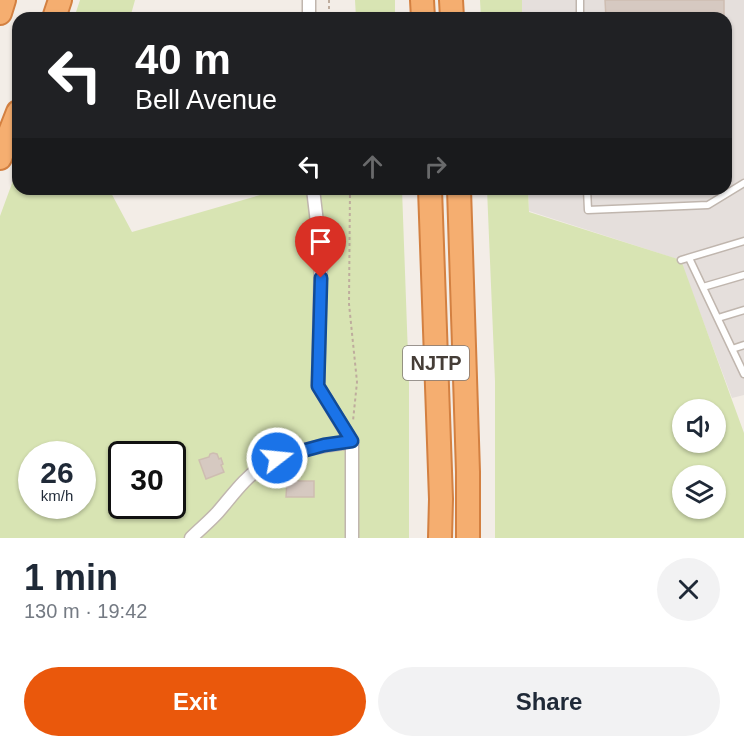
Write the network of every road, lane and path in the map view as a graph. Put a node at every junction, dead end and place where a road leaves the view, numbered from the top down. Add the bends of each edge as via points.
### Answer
1 (4, 0) edge
2 (0, 13) edge
3 (12, 127) edge
4 (0, 158) edge
5 (315, 195) edge
6 (350, 195) edge
7 (430, 195) edge
8 (459, 195) edge
9 (587, 195) edge
10 (724, 195) edge
11 (744, 241) edge
12 (689, 258) junction
13 (681, 260) dead end
14 (744, 274) edge
15 (703, 287) junction
16 (744, 310) edge
17 (718, 318) junction
18 (744, 345) edge
19 (732, 349) junction
20 (744, 374) edge
21 (352, 441) junction
22 (192, 538) edge
23 (352, 538) edge
24 (440, 538) edge
25 (468, 538) edge

1 - 2 highway
3 - 4 highway
5 - 21 street via 321,256 318,386
6 - 21 path via 350,304 357,382
7 - 24 highway, NJTP
8 - 25 highway, NJTP
9 - 10 lane via 588,210 708,205
11 - 12 lane
12 - 13 lane
12 - 15 lane
14 - 15 lane
15 - 17 lane
16 - 17 lane
17 - 19 lane
18 - 19 lane
19 - 20 lane
21 - 22 street via 277,458 261,467
21 - 23 street

